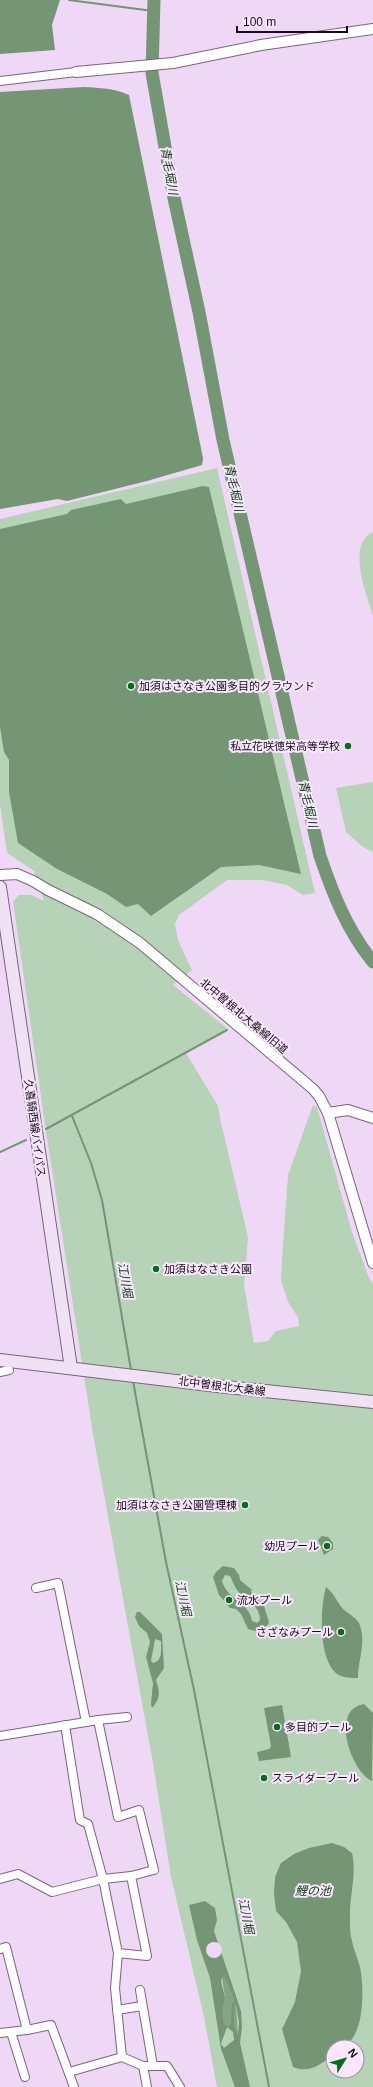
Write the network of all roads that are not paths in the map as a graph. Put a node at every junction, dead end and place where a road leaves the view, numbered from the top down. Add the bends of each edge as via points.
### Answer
1 (373, 28) edge
2 (76, 72) joint
3 (0, 81) edge
4 (0, 875) edge
5 (0, 887) edge
6 (328, 1113) junction
7 (373, 1118) edge
8 (373, 1264) edge
9 (0, 1360) edge
10 (72, 1368) junction
11 (9, 1370) dead end
12 (0, 1372) edge
13 (373, 1402) edge
14 (36, 1588) dead end
15 (127, 1717) dead end
16 (98, 1720) junction
17 (86, 1722) junction
18 (64, 1725) junction
19 (0, 1736) edge
20 (131, 1876) junction
21 (0, 1879) edge
22 (103, 1879) junction
23 (0, 1949) edge
24 (118, 1953) junction
25 (140, 1990) dead end
26 (142, 2006) junction
27 (118, 2010) junction
28 (27, 2030) junction
29 (11, 2032) junction
30 (0, 2033) edge
31 (122, 2057) junction
32 (143, 2066) junction
33 (152, 2066) junction
34 (69, 2072) junction
35 (25, 2077) dead end
36 (74, 2087) edge
37 (147, 2087) edge
38 (180, 2087) edge

1 - 2 street via 261,45 172,63
2 - 3 street
4 - 6 street, 北中曽根北大桑線旧道 via 17,874 33,881 97,914 140,943 311,1088 319,1096
5 - 10 main road, 久喜騎西線バイパス
6 - 7 street via 348,1110
6 - 8 street, 北中曽根北大桑線旧道
9 - 10 main road, 北中曽根北大桑線
10 - 13 main road, 北中曽根北大桑線
11 - 12 street
14 - 17 street via 58,1583
15 - 16 street
16 - 17 street
16 - 20 street via 118,1816 139,1810 154,1870
17 - 18 street
18 - 19 street
18 - 22 street via 80,1820 88,1824
20 - 22 street
20 - 24 street via 147,1956
21 - 22 street via 18,1874 52,1892
22 - 24 street
23 - 28 street via 6,1947
24 - 27 street via 115,1988
25 - 26 street
26 - 27 street
26 - 33 street
27 - 31 street
28 - 29 street
28 - 34 street via 51,2025
29 - 30 street
29 - 35 street
31 - 32 street
31 - 34 street
32 - 33 street
32 - 37 street
33 - 38 street via 167,2066
34 - 36 street

